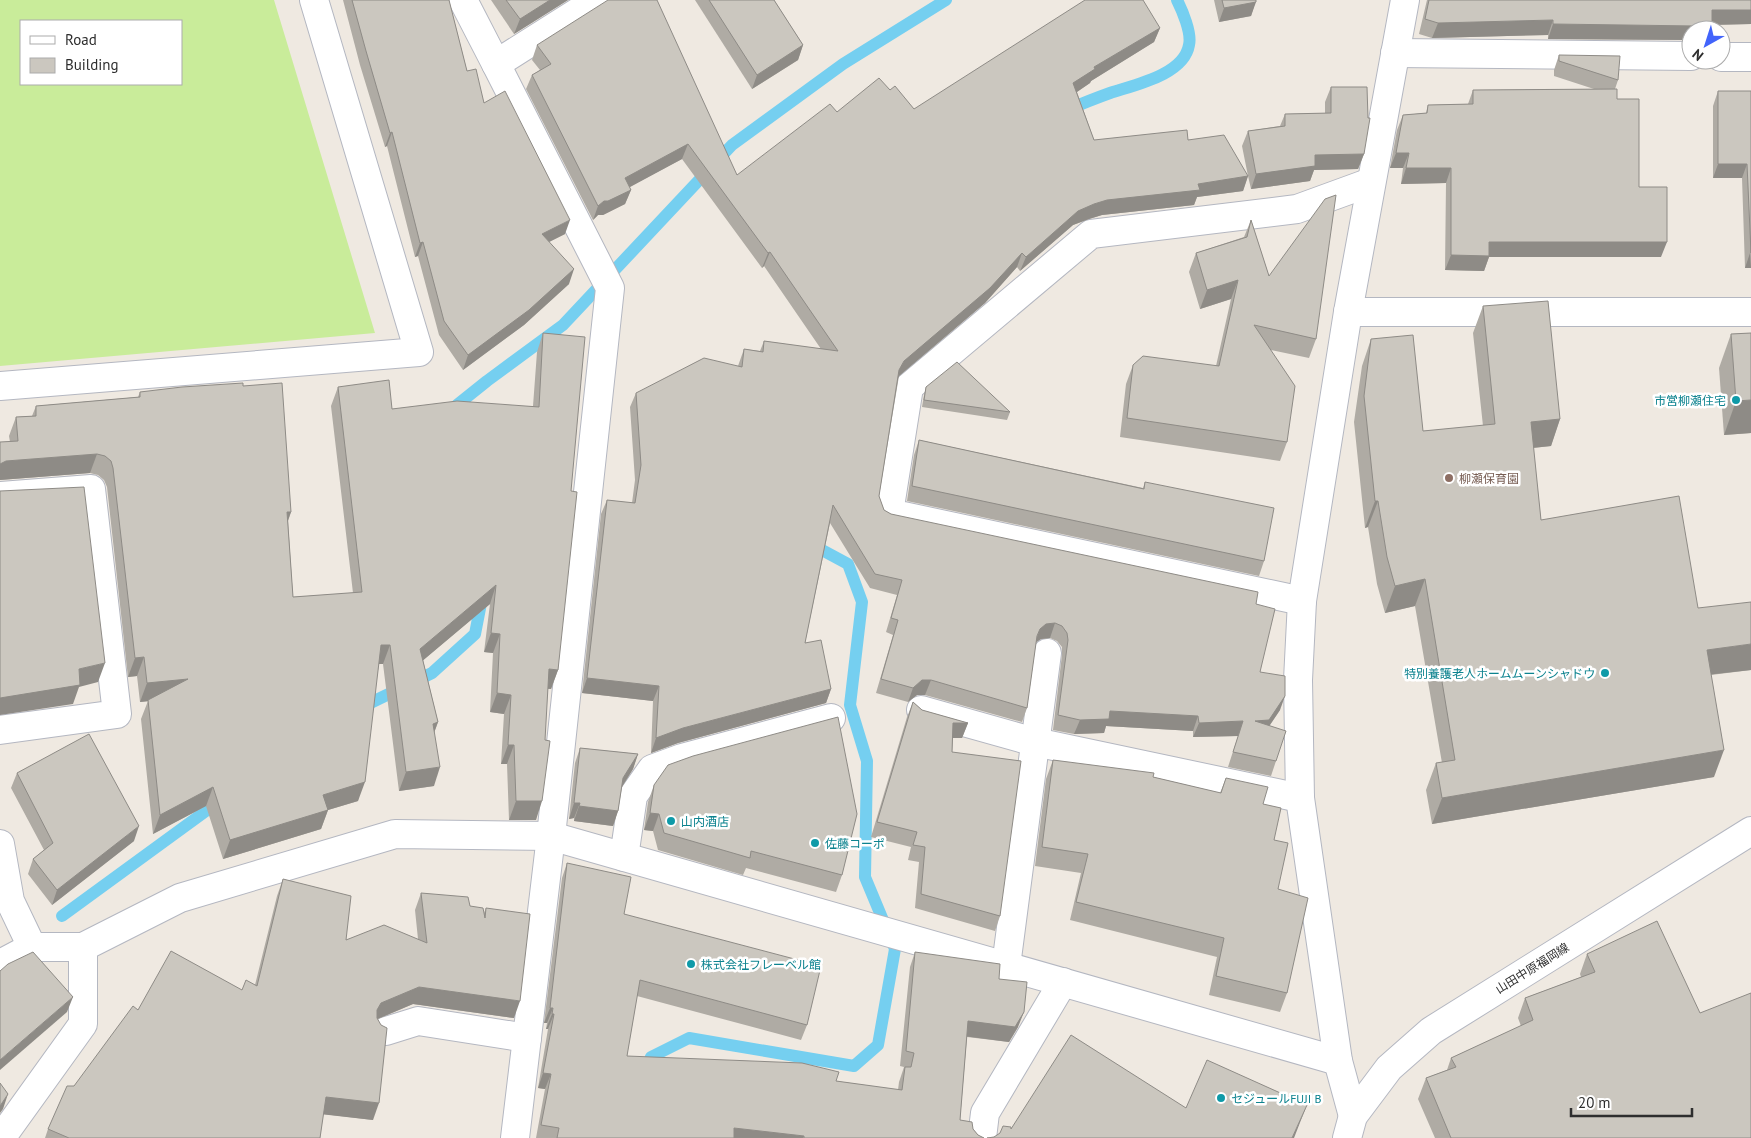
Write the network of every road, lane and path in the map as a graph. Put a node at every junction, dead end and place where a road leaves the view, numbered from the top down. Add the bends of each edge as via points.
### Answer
1 (314, 0) edge
2 (463, 0) edge
3 (597, 0) edge
4 (1405, 0) edge
5 (1394, 54) junction
6 (1681, 56) edge
7 (1731, 57) edge
8 (1751, 57) edge
9 (496, 64) junction
10 (1372, 182) junction
11 (1348, 312) junction
12 (1751, 312) edge
13 (0, 386) edge
14 (0, 496) edge
15 (1302, 601) junction
16 (1047, 653) dead end
17 (921, 710) edge
18 (831, 718) edge
19 (0, 730) edge
20 (1035, 742) junction
21 (1300, 798) junction
22 (1751, 831) edge
23 (551, 836) junction
24 (0, 844) edge
25 (624, 857) junction
26 (32, 947) junction
27 (83, 948) junction
28 (0, 964) edge
29 (1006, 966) junction
30 (1063, 982) junction
31 (386, 1030) edge
32 (527, 1038) junction
33 (1338, 1061) junction
34 (1350, 1127) edge
35 (3, 1138) edge
36 (515, 1138) edge
37 (982, 1138) edge

1 - 13 street via 420,352
2 - 9 street
3 - 9 street
4 - 5 street
5 - 6 street
5 - 10 street
7 - 8 street
9 - 23 street via 605,277
10 - 11 street
10 - 15 street via 1297,209 1091,234 909,387 889,513
11 - 12 street
11 - 15 street
14 - 19 street via 91,489 116,714
15 - 21 street via 1298,680
16 - 20 street
17 - 20 street
18 - 25 street via 652,769 633,796
20 - 21 street
20 - 29 street
21 - 33 street
22 - 34 street, 山田中原福岡線 via 1432,1031 1389,1068
23 - 25 street
23 - 27 street via 395,834 180,898
23 - 32 street
24 - 26 street via 10,901
25 - 29 street
26 - 27 street
26 - 28 street
27 - 35 street via 83,1024
29 - 30 street
30 - 33 street
30 - 37 street via 985,1113
31 - 32 street via 418,1021
32 - 36 street
33 - 34 street

